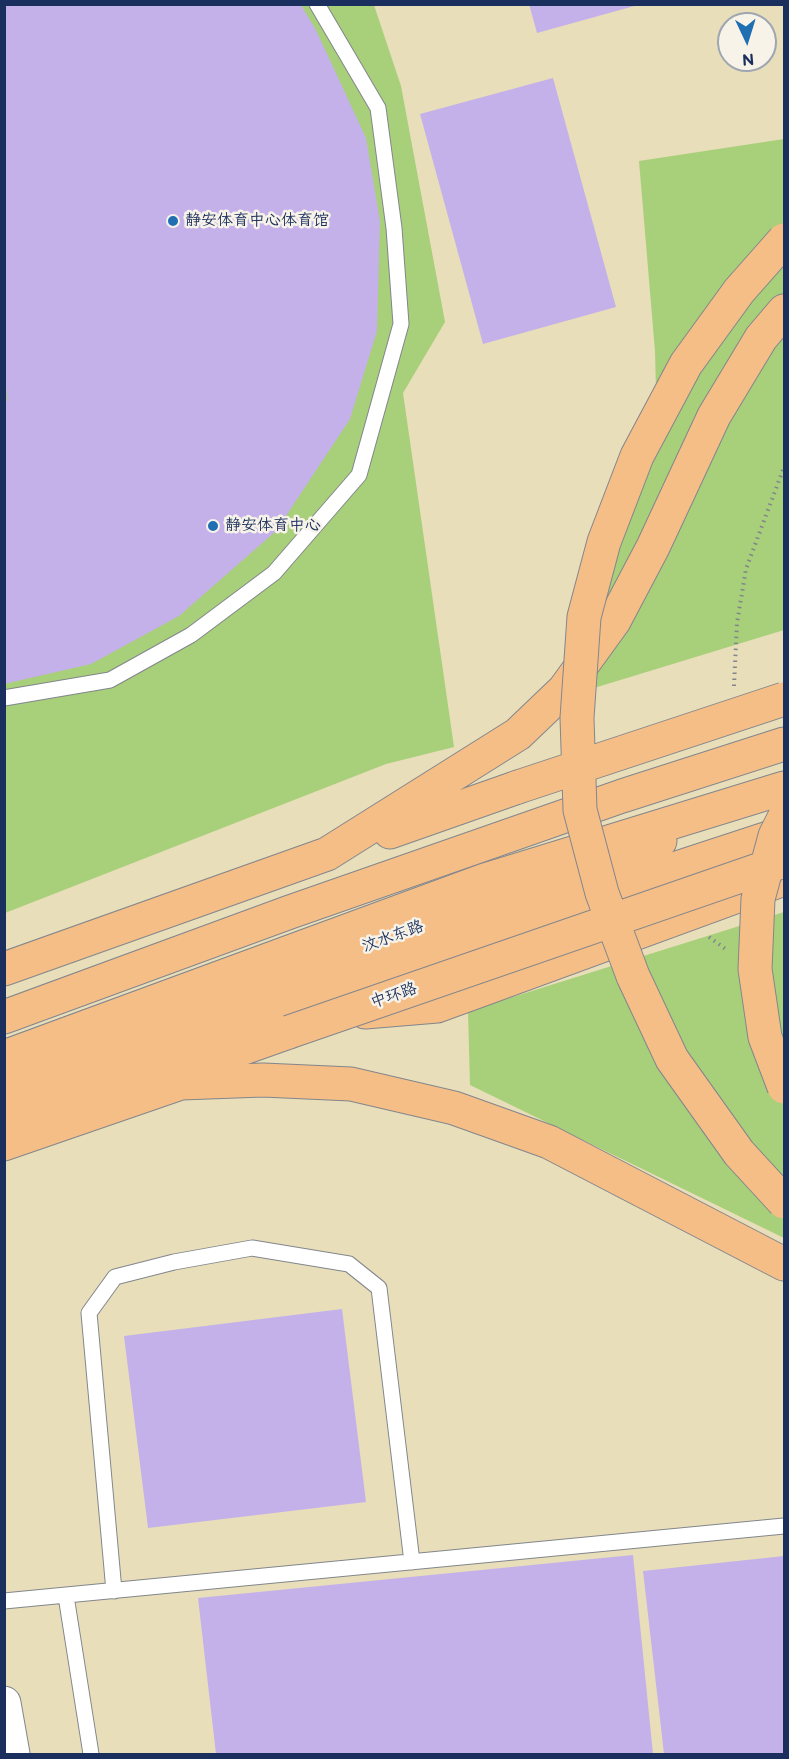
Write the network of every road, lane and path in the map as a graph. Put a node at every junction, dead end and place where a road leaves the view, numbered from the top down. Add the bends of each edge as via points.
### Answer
1 (317, 4) edge
2 (784, 240) edge
3 (784, 311) edge
4 (784, 467) edge
5 (734, 691) dead end
6 (4, 698) edge
7 (784, 699) edge
8 (784, 744) edge
9 (784, 788) edge
10 (784, 801) edge
11 (784, 818) edge
12 (784, 833) edge
13 (327, 854) junction
14 (784, 861) edge
15 (784, 879) edge
16 (4, 969) edge
17 (4, 1017) edge
18 (255, 1022) junction
19 (4, 1057) edge
20 (4, 1080) edge
21 (784, 1087) edge
22 (4, 1113) edge
23 (4, 1132) edge
24 (4, 1144) edge
25 (784, 1202) edge
26 (784, 1264) edge
27 (784, 1526) edge
28 (412, 1562) junction
29 (114, 1591) junction
30 (66, 1596) junction
31 (4, 1602) edge
32 (4, 1703) edge
33 (13, 1755) edge
34 (91, 1755) edge

1 - 6 lane via 378,108 394,228 401,324 359,475 274,573 191,634 110,680
2 - 25 main road, bridge via 739,291 686,363 637,456 604,542 584,617 577,718 580,810 602,893 633,976 672,1059 740,1153
3 - 13 main road, bridge via 761,338 714,416 614,621 564,690 518,734
4 - 5 path via 746,569 737,623
7 - 13 main road, bridge
8 - 17 main road via 600,803
9 - 19 main road via 485,880
10 - 20 main road, 汶水东路 via 655,843
11 - 21 main road, bridge via 775,836 758,899 755,969 765,1037
12 - 18 main road, 汶水东路 via 665,872
13 - 16 main road
14 - 23 main road, 中环路, bridge
15 - 18 main road, 汶水东路 via 437,1006
18 - 22 main road, 汶水东路
24 - 26 main road via 181,1083 263,1080 351,1084 454,1108 549,1142
27 - 28 lane
28 - 29 lane
28 - 29 lane via 379,1288 350,1264 252,1248 115,1277 89,1313
29 - 30 lane
30 - 31 lane
30 - 34 lane
32 - 33 street

